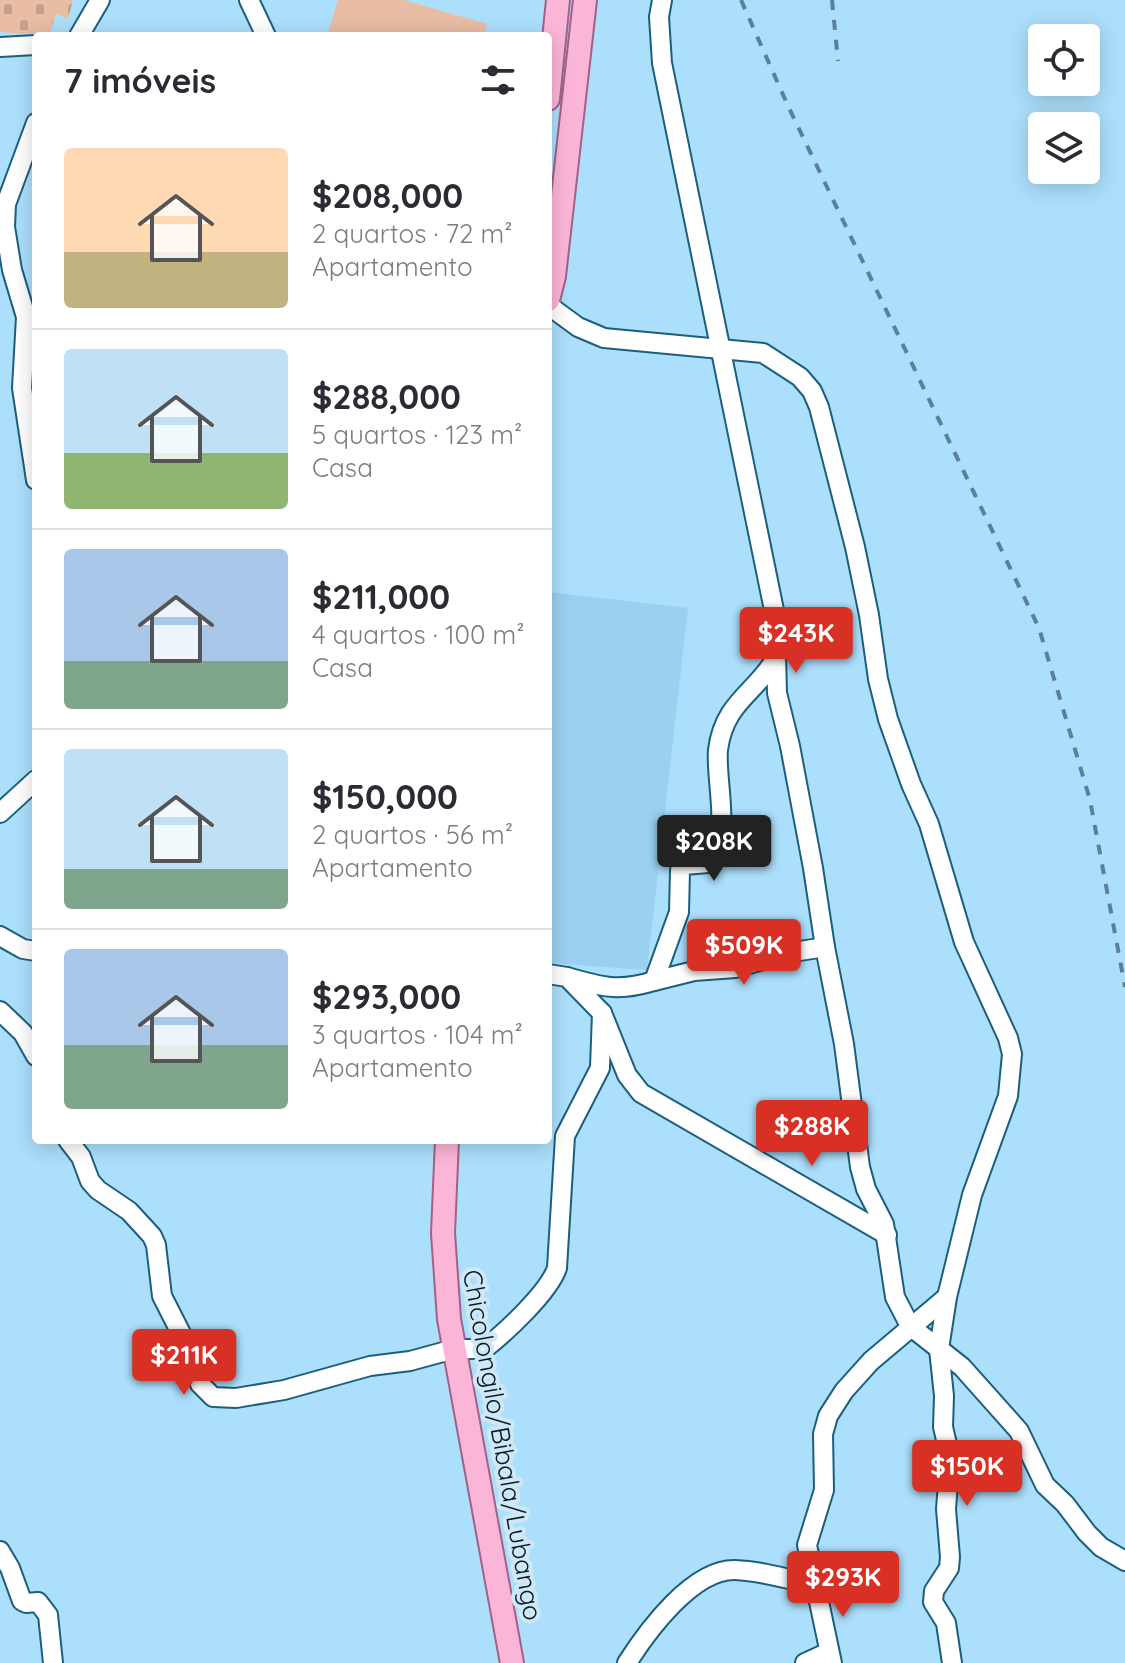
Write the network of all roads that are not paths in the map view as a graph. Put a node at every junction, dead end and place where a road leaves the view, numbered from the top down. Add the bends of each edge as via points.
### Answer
1 (100, 0) edge
2 (249, 0) edge
3 (558, 0) edge
4 (585, 0) edge
5 (662, 0) edge
6 (81, 32) edge
7 (264, 32) edge
8 (32, 45) edge
9 (0, 47) edge
10 (552, 59) edge
11 (32, 134) edge
12 (552, 285) edge
13 (552, 305) edge
14 (720, 348) junction
15 (32, 454) edge
16 (776, 658) junction
17 (32, 784) edge
18 (0, 813) edge
19 (0, 936) edge
20 (825, 947) junction
21 (32, 950) edge
22 (552, 975) edge
23 (567, 977) junction
24 (654, 981) junction
25 (0, 1011) edge
26 (602, 1013) junction
27 (32, 1049) edge
28 (71, 1144) edge
29 (447, 1144) edge
30 (887, 1235) junction
31 (947, 1297) junction
32 (910, 1326) junction
33 (454, 1349) junction
34 (939, 1349) junction
35 (0, 1551) edge
36 (1125, 1561) edge
37 (814, 1585) junction
38 (831, 1657) edge
39 (53, 1663) edge
40 (512, 1663) edge
41 (627, 1663) edge
42 (805, 1663) edge
43 (952, 1663) edge

1 - 6 street
2 - 7 street
3 - 10 main road
4 - 12 main road
5 - 14 street via 662,63
8 - 9 street
11 - 15 street via 6,204 5,227 26,317 22,388
13 - 14 street via 578,327 604,338
14 - 16 street via 775,615
14 - 31 street via 763,353 784,365 812,391 819,407 855,547 888,719 929,824 964,942 1010,1046 1008,1096 972,1195
16 - 20 street via 777,693
16 - 24 street via 725,722 718,750 722,801 716,851 708,863 680,870 679,912
17 - 18 street
19 - 21 street
20 - 24 street
20 - 30 street via 860,1167
22 - 23 street
23 - 24 street via 617,989
23 - 26 street
25 - 27 street
26 - 30 street via 627,1075 641,1093
26 - 33 street via 600,1068 565,1136 554,1277 484,1349
28 - 33 street via 90,1181 152,1236 162,1296 200,1384 213,1397 284,1390
29 - 33 main road, Chicolongilo/Bibala/Lubango via 444,1259
30 - 32 street via 895,1297
31 - 32 street
31 - 34 street
32 - 34 street
32 - 37 street via 853,1380 828,1416 823,1434 824,1490 807,1545
33 - 40 main road, Chicolongilo/Bibala/Lubango
34 - 36 street via 982,1387 1019,1431 1045,1485 1087,1533
34 - 43 street via 950,1457 950,1557 933,1602 946,1623
35 - 39 street via 22,1601 38,1602 48,1615
37 - 38 street
37 - 41 street via 734,1570 708,1574 655,1624
38 - 42 street

